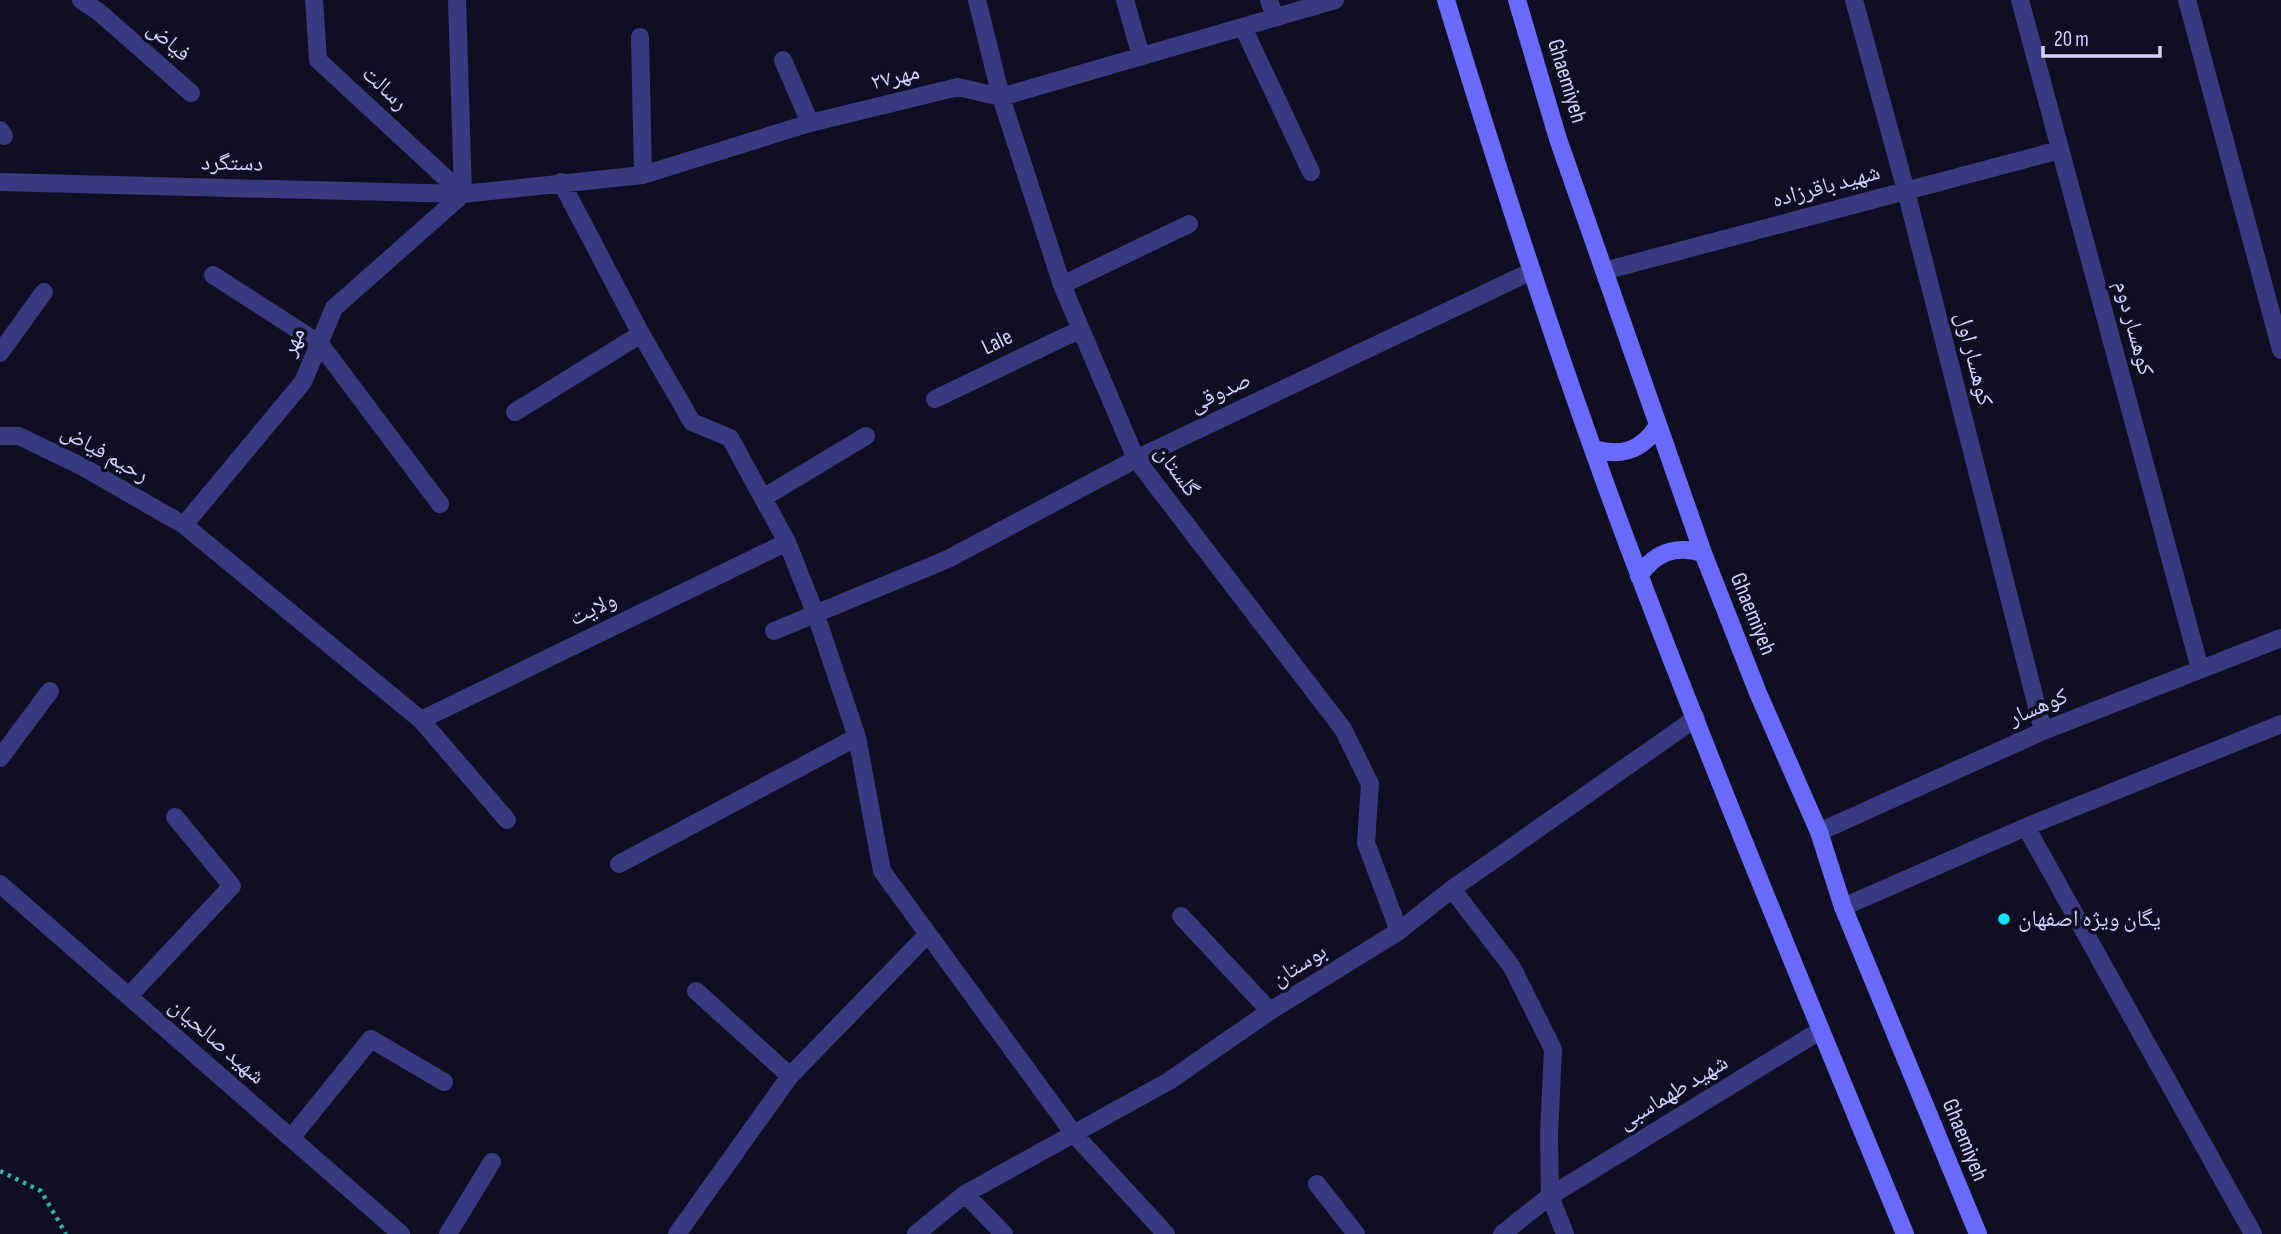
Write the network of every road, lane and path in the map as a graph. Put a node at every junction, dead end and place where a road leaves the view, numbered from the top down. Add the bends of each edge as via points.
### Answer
1 (82, 0) edge
2 (314, 0) edge
3 (457, 0) edge
4 (977, 0) edge
5 (1125, 0) edge
6 (1269, 0) edge
7 (1335, 0) edge
8 (1446, 0) edge
9 (1517, 0) edge
10 (1854, 0) edge
11 (2020, 0) edge
12 (2187, 0) edge
13 (1275, 18) junction
14 (1242, 27) junction
15 (640, 37) dead end
16 (1141, 56) junction
17 (783, 60) dead end
18 (191, 93) dead end
19 (1001, 97) junction
20 (810, 122) junction
21 (2060, 149) junction
22 (1311, 172) dead end
23 (643, 175) junction
24 (0, 182) edge
25 (561, 182) junction
26 (1906, 191) junction
27 (463, 194) junction
28 (1189, 224) dead end
29 (1532, 271) junction
30 (1604, 271) junction
31 (213, 275) dead end
32 (1062, 285) junction
33 (44, 292) dead end
34 (1081, 329) junction
35 (641, 334) junction
36 (320, 344) junction
37 (2281, 350) edge
38 (0, 353) edge
39 (935, 399) dead end
40 (515, 412) dead end
41 (1657, 426) junction
42 (0, 436) edge
43 (866, 436) dead end
44 (1594, 449) junction
45 (1136, 459) junction
46 (763, 498) junction
47 (440, 504) dead end
48 (184, 525) junction
49 (787, 542) junction
50 (1703, 553) junction
51 (1639, 576) junction
52 (816, 615) junction
53 (774, 631) dead end
54 (2281, 638) edge
55 (2200, 668) junction
56 (50, 691) dead end
57 (1696, 718) junction
58 (421, 720) junction
59 (2281, 724) edge
60 (2043, 731) junction
61 (857, 737) junction
62 (0, 758) edge
63 (175, 817) dead end
64 (508, 820) dead end
65 (2026, 827) junction
66 (1819, 832) junction
67 (619, 864) dead end
68 (0, 884) edge
69 (1452, 889) junction
70 (1843, 907) junction
71 (1181, 916) dead end
72 (1399, 931) junction
73 (927, 935) junction
74 (696, 992) dead end
75 (129, 996) junction
76 (1270, 1011) junction
77 (1821, 1030) junction
78 (790, 1076) junction
79 (444, 1082) dead end
80 (1074, 1134) junction
81 (291, 1138) junction
82 (492, 1162) dead end
83 (0, 1171) edge
84 (1317, 1184) dead end
85 (965, 1194) junction
86 (1550, 1196) junction
87 (66, 1234) edge
88 (401, 1234) edge
89 (447, 1234) edge
90 (677, 1234) edge
91 (916, 1234) edge
92 (1004, 1234) edge
93 (1166, 1234) edge
94 (1356, 1234) edge
95 (1502, 1234) edge
96 (1565, 1234) edge
97 (1905, 1234) edge
98 (1978, 1234) edge
99 (2253, 1234) edge

1 - 18 street, فیاض
2 - 27 street, رسالت via 318,60
3 - 27 street
4 - 19 street, گلستان
5 - 16 street
6 - 13 street
7 - 13 street, مهر۲۷
8 - 29 main road
9 - 30 main road, Ghaemiyeh
10 - 26 street, کوهسار اول
11 - 21 street, کوهسار دوم
12 - 37 street
13 - 14 street, مهر۲۷
14 - 16 street, مهر۲۷
14 - 22 street
15 - 23 street
16 - 19 street, مهر۲۷
17 - 20 street
19 - 20 street, مهر۲۷ via 958,87
19 - 32 street, گلستان
20 - 23 street, مهر۲۷
21 - 26 street, شهید باقرزاده
21 - 55 street, کوهسار دوم
23 - 25 street, مهر۲۷
24 - 27 street, دستگرد
25 - 27 street, مهر۲۷
25 - 35 street
26 - 30 street, شهید باقرزاده
26 - 60 street, کوهسار اول
27 - 36 street, مهر via 334,308
28 - 32 street
29 - 44 main road
29 - 45 street, صدوقی
30 - 41 main road, Ghaemiyeh
31 - 36 street
32 - 34 street, گلستان
33 - 38 street
34 - 39 street, Lale
34 - 45 street, گلستان
35 - 40 street
35 - 46 street via 692,422 730,438
36 - 47 street
36 - 48 street, مهر via 303,382
41 - 44 main road via 1649,439 1623,454
41 - 50 main road, Ghaemiyeh
42 - 48 street, رحیم فیاض via 19,436
43 - 46 street
44 - 51 main road
45 - 52 street, صدوقی via 948,559
45 - 72 street, گلستان via 1343,729 1370,784 1366,843
46 - 49 street
48 - 58 street
49 - 52 street
49 - 58 street, ولایت
50 - 51 main road via 1673,549 1647,564
50 - 66 main road, Ghaemiyeh
51 - 57 main road
52 - 53 street, صدوقی
52 - 61 street
54 - 55 street, کوهسار
55 - 60 street, کوهسار
56 - 62 street
57 - 69 street, بوستان
57 - 77 main road
58 - 64 street
59 - 65 street
60 - 66 street, کوهسار
61 - 67 street
61 - 73 street via 882,871
63 - 75 street via 232,887
65 - 70 street
65 - 99 street
66 - 70 main road, Ghaemiyeh
68 - 75 street, شهید صالحیان
69 - 72 street, بوستان
69 - 86 street via 1512,967 1553,1049
70 - 98 main road, Ghaemiyeh
71 - 76 street
72 - 76 street, بوستان
73 - 78 street
73 - 80 street
74 - 78 street
75 - 81 street, شهید صالحیان
76 - 80 street, بوستان via 1169,1081
77 - 86 street, شهید طهماسبی
77 - 97 main road
78 - 90 street
79 - 81 street via 371,1039
80 - 85 street, بوستان
80 - 93 street
81 - 88 street, شهید صالحیان
82 - 89 street
83 - 87 path via 41,1191
84 - 94 street
85 - 91 street, بوستان
85 - 92 street
86 - 95 street, شهید طهماسبی
86 - 96 street

